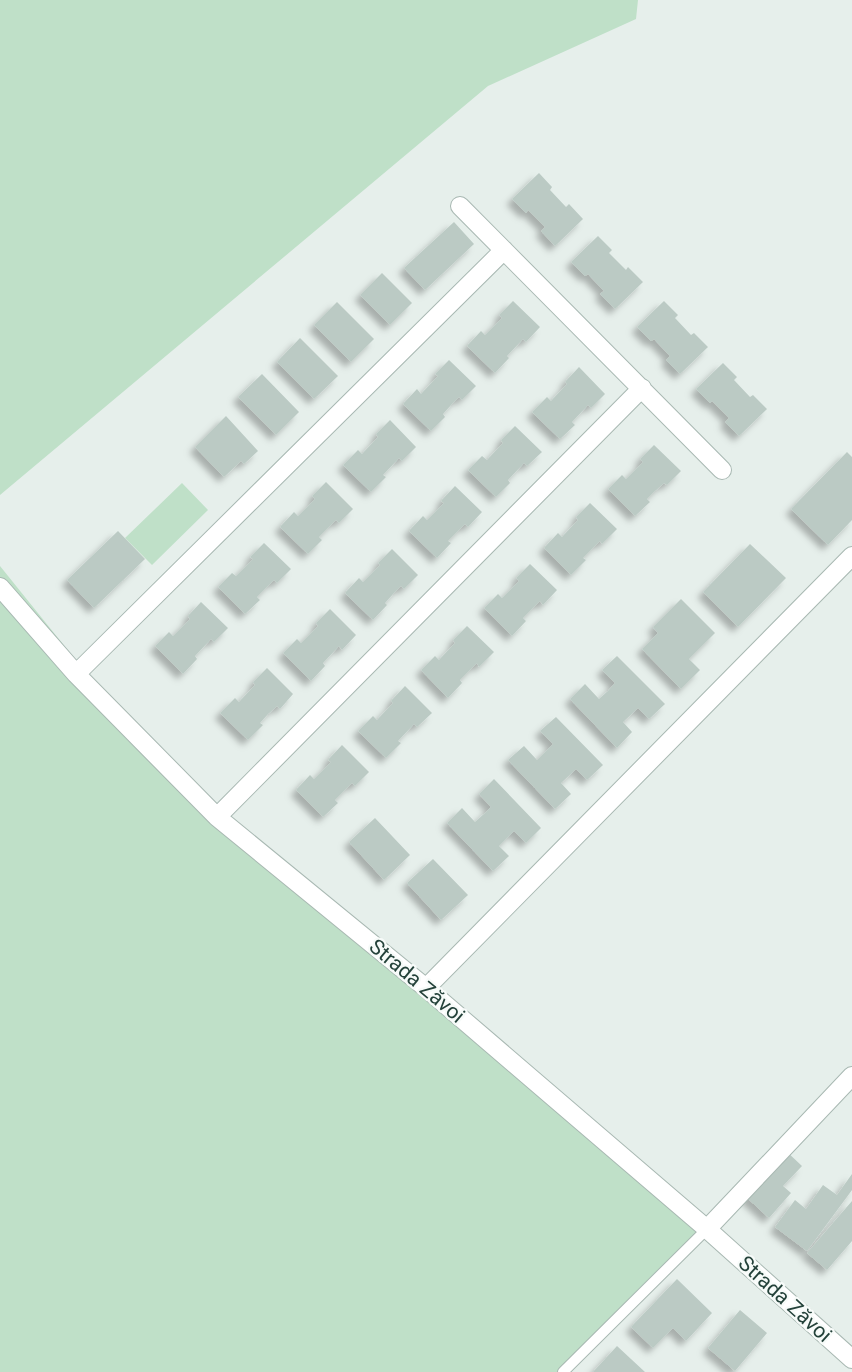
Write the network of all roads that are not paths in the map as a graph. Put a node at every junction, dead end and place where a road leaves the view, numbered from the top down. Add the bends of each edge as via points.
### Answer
1 (460, 206) dead end
2 (504, 250) junction
3 (642, 388) junction
4 (722, 470) dead end
5 (852, 556) edge
6 (0, 587) edge
7 (76, 674) junction
8 (217, 817) junction
9 (426, 988) junction
10 (852, 1076) edge
11 (707, 1229) junction
12 (852, 1359) edge
13 (563, 1372) edge

1 - 2 street
2 - 3 street
2 - 7 street
3 - 4 street
3 - 8 street
5 - 9 street
6 - 7 street, Strada Zăvoi
7 - 8 street, Strada Zăvoi
8 - 9 street, Strada Zăvoi
9 - 11 street, Strada Zăvoi
10 - 11 street
11 - 12 street, Strada Zăvoi
11 - 13 lane

